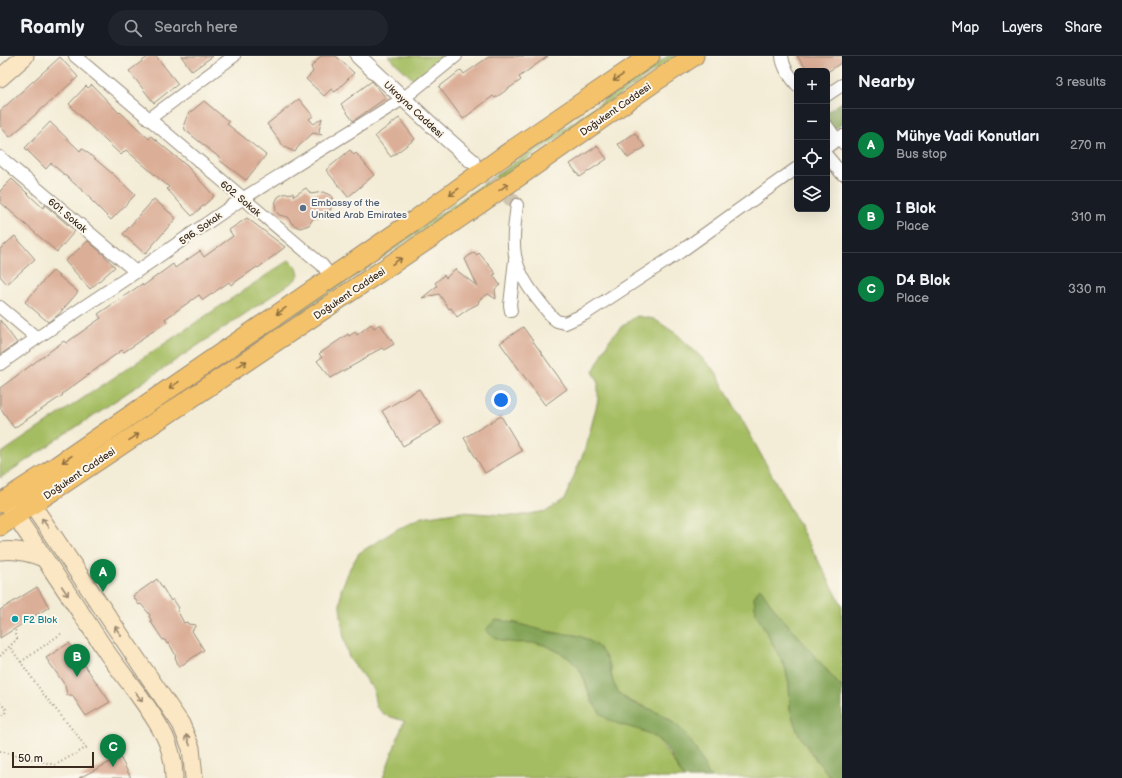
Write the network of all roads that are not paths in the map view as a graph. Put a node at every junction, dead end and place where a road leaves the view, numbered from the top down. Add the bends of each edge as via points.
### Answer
1 (25, 56) edge
2 (75, 56) edge
3 (234, 56) edge
4 (358, 56) edge
5 (456, 56) edge
6 (650, 56) edge
7 (694, 56) edge
8 (782, 56) edge
9 (0, 78) edge
10 (794, 81) edge
11 (842, 85) edge
12 (830, 93) edge
13 (404, 98) junction
14 (149, 119) junction
15 (830, 129) edge
16 (840, 141) edge
17 (830, 146) edge
18 (0, 158) edge
19 (830, 160) edge
20 (472, 161) tunnel mouth
21 (794, 170) edge
22 (842, 174) edge
23 (242, 199) junction
24 (517, 206) dead end
25 (515, 257) junction
26 (136, 272) junction
27 (331, 277) junction
28 (0, 307) edge
29 (511, 311) dead end
30 (37, 338) junction
31 (0, 364) edge
32 (21, 489) junction
33 (2, 501) edge
34 (32, 505) junction
35 (8, 521) edge
36 (0, 551) edge
37 (43, 558) junction
38 (174, 778) edge
39 (194, 778) edge

1 - 9 main road
2 - 14 street, 602. Sokak
3 - 14 street
4 - 13 street, Ukrayna Caddesi
5 - 13 street, 596. Sokak
6 -> 27 main road, Doğukent Caddesi
34 -> 7 main road, Doğukent Caddesi via 422,243
8 - 10 street via 787,71
11 - 12 street
13 - 20 street, Ukrayna Caddesi
13 - 23 street, 596. Sokak
14 - 23 street, 602. Sokak
15 - 16 street
16 - 17 street
18 - 26 street, 601. Sokak
19 - 22 street
21 - 25 street via 680,252 571,321 560,322 553,318 534,294
23 - 26 street, 596. Sokak
23 - 27 street, 602. Sokak via 322,265
24 - 25 street
25 - 29 street
26 - 30 street, 596. Sokak
27 -> 32 main road, Doğukent Caddesi
28 - 30 street
30 - 31 street, 596. Sokak
32 - 33 main road, Doğukent Caddesi
32 - 34 main road
33 - 35 main road
34 - 35 main road, Doğukent Caddesi
39 -> 34 main road via 191,748 181,724
35 - 37 main road
36 - 37 main road via 19,550
37 -> 38 main road via 165,737 173,762

